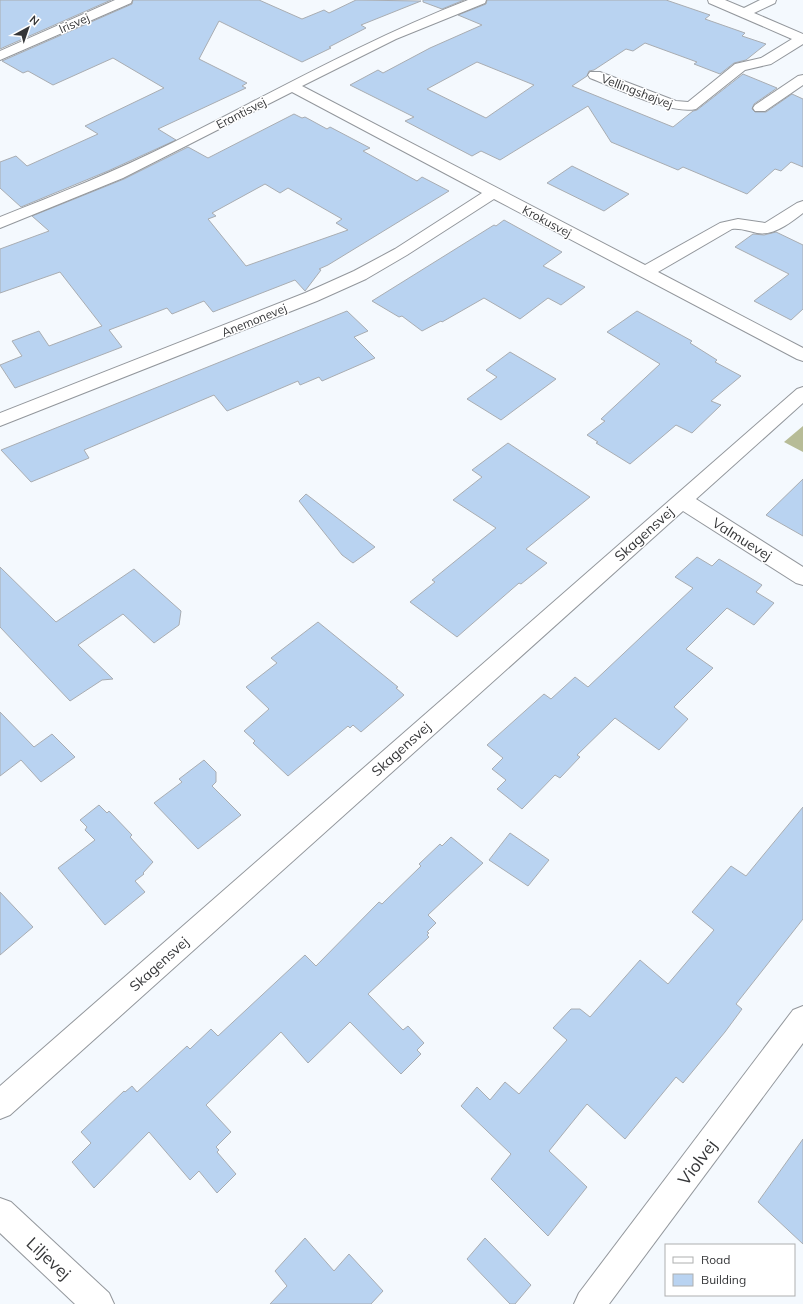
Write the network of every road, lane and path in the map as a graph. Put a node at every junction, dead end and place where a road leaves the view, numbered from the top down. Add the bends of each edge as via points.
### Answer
1 (126, 0) edge
2 (480, 0) edge
3 (714, 0) edge
4 (733, 0) edge
5 (770, 0) edge
6 (749, 11) junction
7 (803, 36) edge
8 (0, 56) edge
9 (771, 58) junction
10 (784, 64) dead end
11 (801, 74) edge
12 (595, 75) dead end
13 (291, 86) junction
14 (760, 108) dead end
15 (494, 192) junction
16 (803, 206) edge
17 (0, 223) edge
18 (645, 272) junction
19 (803, 355) edge
20 (803, 393) edge
21 (0, 420) edge
22 (682, 500) junction
23 (803, 577) edge
24 (803, 1020) edge
25 (0, 1105) edge
26 (0, 1213) edge
27 (98, 1304) edge
28 (590, 1304) edge

1 - 8 street, Irisvej
2 - 13 street, Erantisvej via 406,30
3 - 6 street, Vellingshøjvej
4 - 6 street, Vellingshøjvej
5 - 6 street
6 - 7 street, Vellingshøjvej
7 - 9 street, Vellingshøjvej
9 - 10 street
9 - 12 street, Vellingshøjvej via 740,67 695,104 686,107 674,105
11 - 14 street
13 - 15 street, Krokusvej
13 - 17 street, Erantisvej via 134,168
15 - 18 street, Krokusvej
15 - 21 street, Anemonevej via 401,252 360,275 304,300
16 - 18 street via 765,228 744,223 726,226
18 - 19 street, Krokusvej
20 - 22 street, Skagensvej
22 - 23 street, Valmuevej
22 - 25 street, Skagensvej
24 - 28 street, Violvej
26 - 27 street, Liljevej

